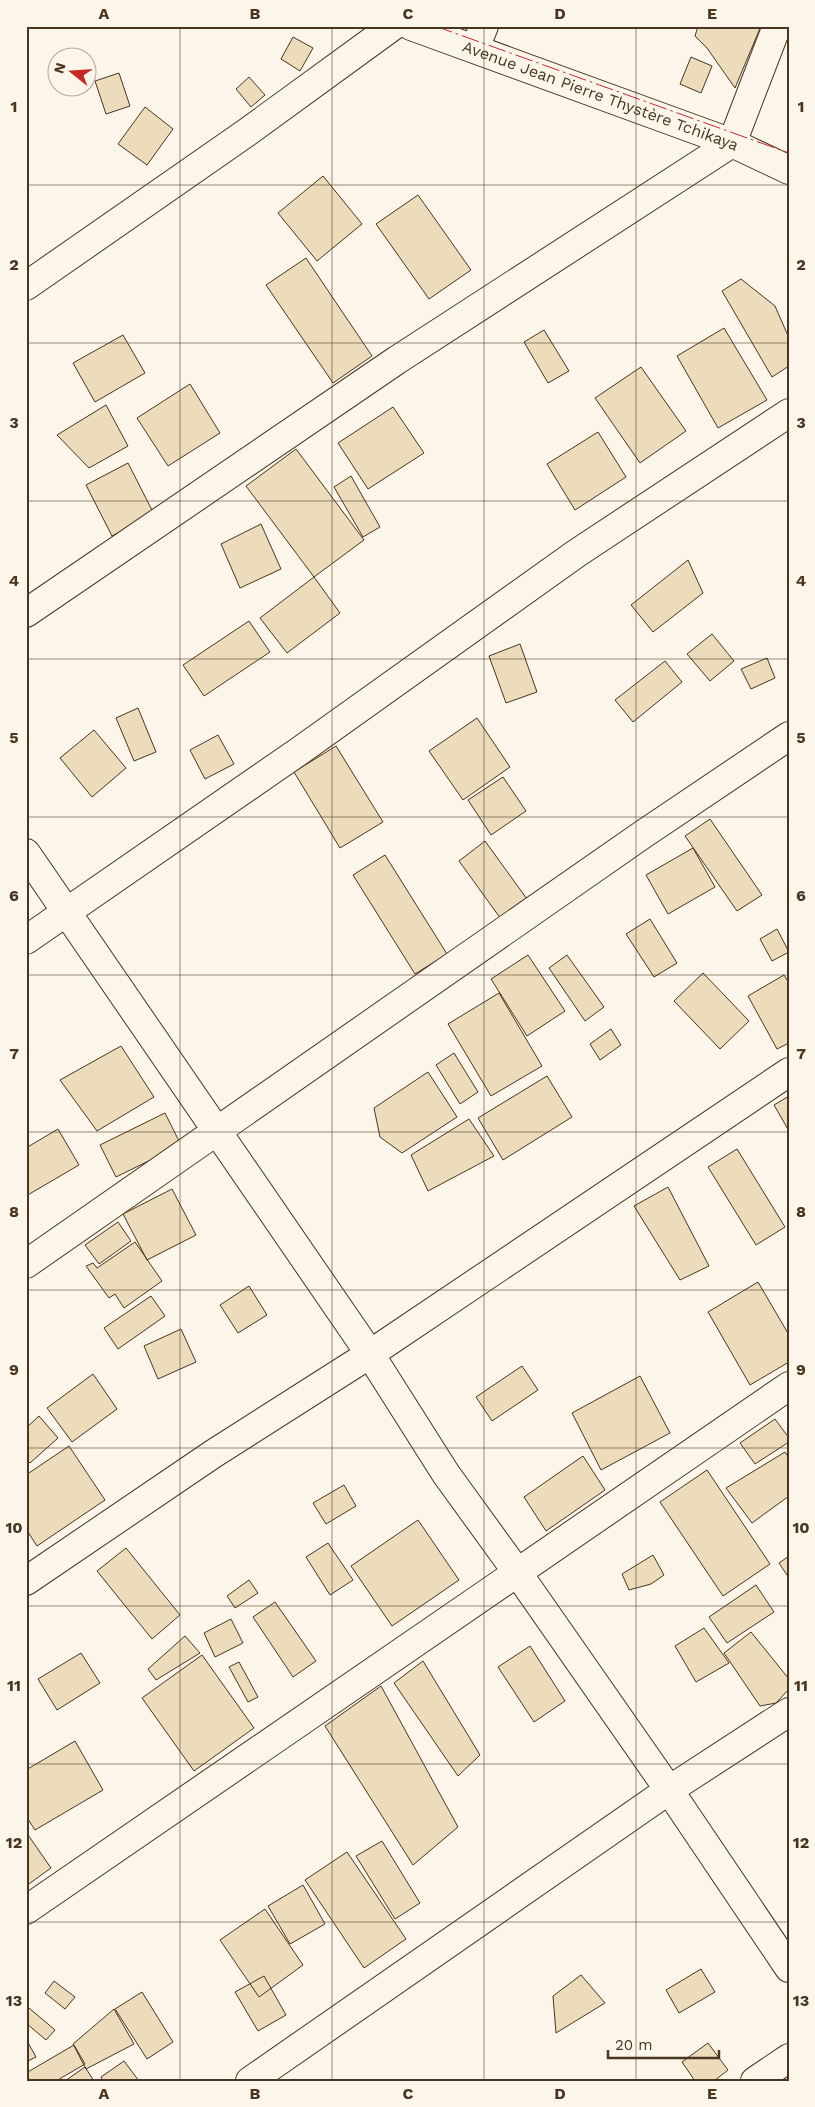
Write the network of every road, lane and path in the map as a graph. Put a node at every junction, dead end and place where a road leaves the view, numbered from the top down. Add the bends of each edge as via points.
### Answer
1 (393, 26) edge
2 (411, 26) edge
3 (777, 26) edge
4 (480, 37) edge
5 (732, 143) junction
6 (789, 170) edge
7 (26, 286) edge
8 (789, 413) edge
9 (26, 613) edge
10 (789, 736) edge
11 (26, 853) edge
12 (68, 912) junction
13 (26, 940) edge
14 (789, 1072) edge
15 (218, 1131) junction
16 (26, 1264) edge
17 (370, 1354) junction
18 (789, 1386) edge
19 (517, 1572) junction
20 (26, 1581) edge
21 (789, 1712) edge
22 (669, 1790) junction
23 (26, 1910) edge
24 (789, 1968) edge
25 (789, 2058) edge
26 (250, 2081) edge
27 (755, 2081) edge

1 - 7 street
2 - 4 street, Avenue Jean Pierre Thystère Tchikaya
3 - 5 street
4 - 5 street, Avenue Jean Pierre Thystère Tchikaya
5 - 6 street, Avenue Jean Pierre Thystère Tchikaya
5 - 9 street via 397,360
8 - 12 street via 577,553
10 - 15 street via 634,840
11 - 12 street
12 - 13 street
12 - 15 street
14 - 17 street
15 - 16 street
15 - 17 street
17 - 19 street via 446,1474
17 - 20 street via 213,1454
18 - 19 street
19 - 22 street
19 - 23 street
21 - 22 street
22 - 24 street
22 - 26 street
25 - 27 street

